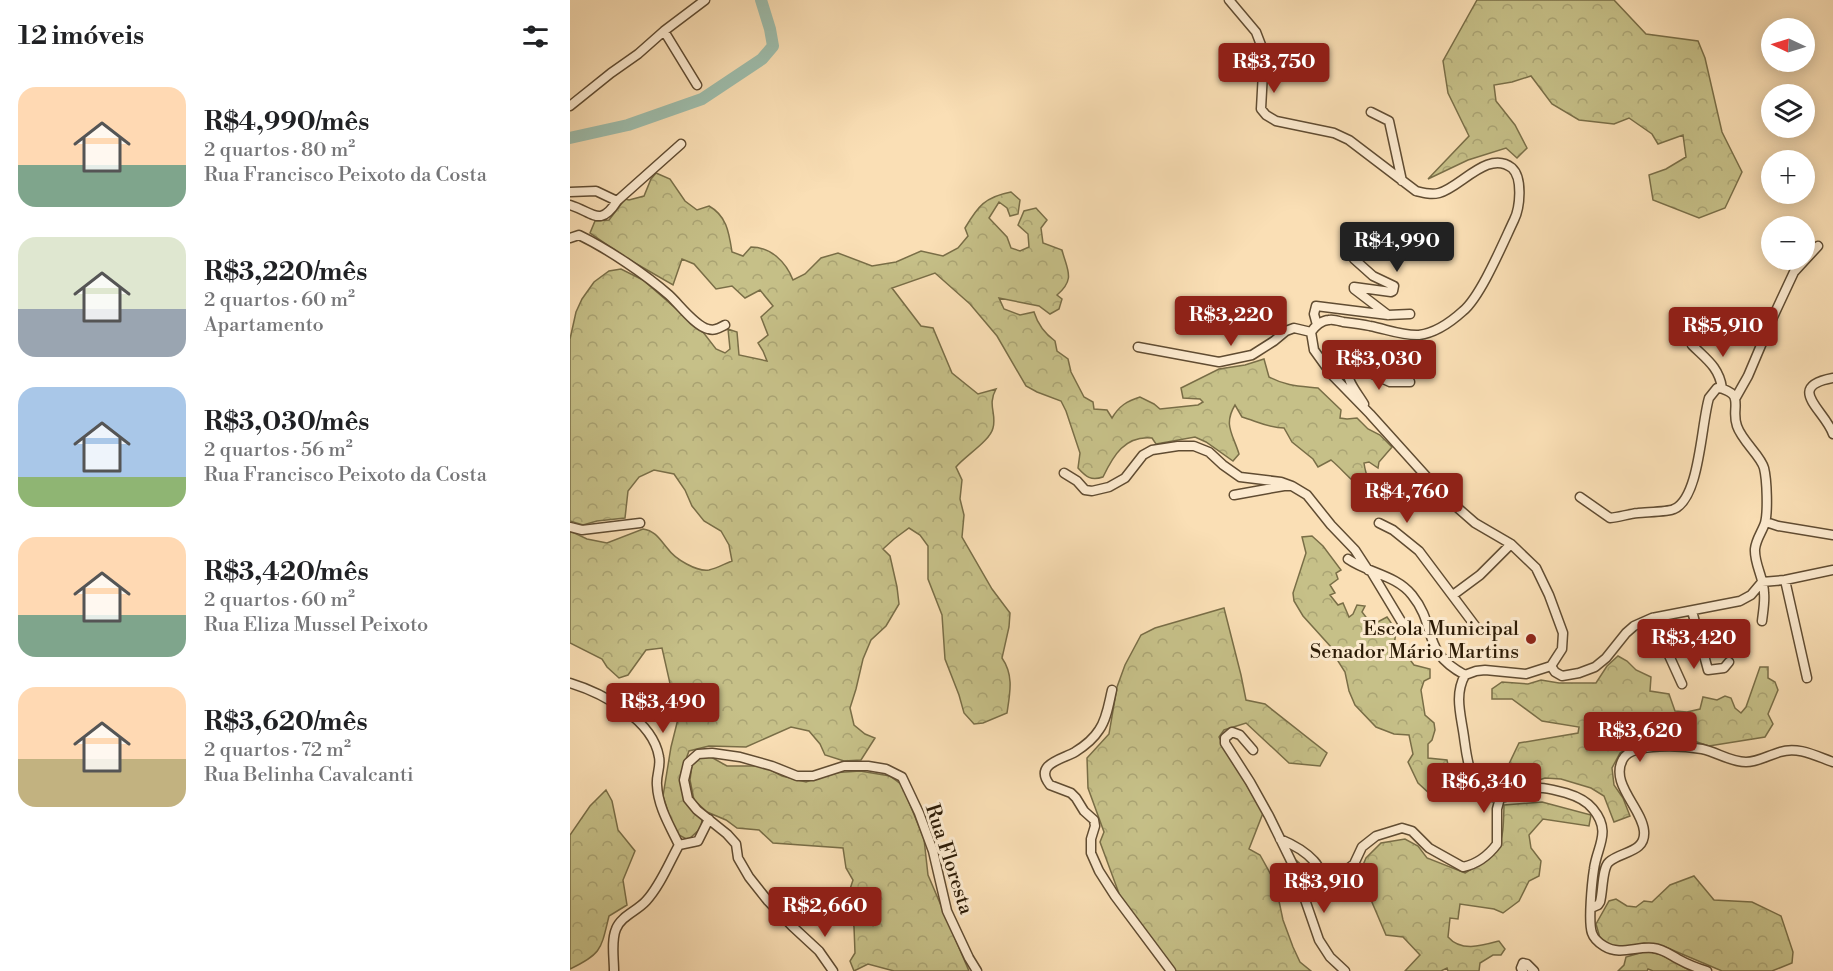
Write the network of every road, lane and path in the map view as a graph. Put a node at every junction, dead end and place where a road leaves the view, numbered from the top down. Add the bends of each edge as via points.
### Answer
1 (705, 0) edge
2 (1229, 0) edge
3 (664, 31) junction
4 (697, 86) dead end
5 (570, 106) edge
6 (1371, 112) dead end
7 (681, 144) dead end
8 (1402, 181) junction
9 (570, 192) edge
10 (617, 201) junction
11 (570, 205) edge
12 (570, 238) edge
13 (1818, 246) dead end
14 (1354, 259) dead end
15 (1410, 314) dead end
16 (1388, 315) junction
17 (725, 324) dead end
18 (1314, 328) junction
19 (1692, 345) dead end
20 (1138, 347) dead end
21 (1833, 378) edge
22 (1410, 382) dead end
23 (1722, 388) junction
24 (1735, 399) junction
25 (1370, 414) junction
26 (1833, 434) edge
27 (1064, 473) dead end
28 (1292, 486) junction
29 (1234, 495) dead end
30 (1580, 497) dead end
31 (1766, 522) junction
32 (640, 523) dead end
33 (1379, 523) dead end
34 (570, 527) edge
35 (1833, 535) edge
36 (1511, 544) junction
37 (1348, 559) dead end
38 (1833, 570) edge
39 (1369, 571) junction
40 (1785, 580) junction
41 (1762, 582) junction
42 (1454, 595) junction
43 (1692, 611) junction
44 (1652, 618) junction
45 (1762, 621) dead end
46 (1476, 627) dead end
47 (1407, 631) dead end
48 (1729, 662) dead end
49 (1551, 666) junction
50 (1465, 675) junction
51 (1807, 678) dead end
52 (570, 683) edge
53 (1682, 684) dead end
54 (1112, 690) dead end
55 (1253, 750) dead end
56 (1833, 762) edge
57 (1500, 798) junction
58 (709, 819) junction
59 (1280, 839) junction
60 (679, 845) junction
61 (1591, 908) junction
62 (614, 971) edge
63 (832, 971) edge
64 (977, 971) edge
65 (1171, 971) edge
66 (1345, 971) edge
67 (1523, 971) edge
68 (1534, 971) edge
69 (1707, 971) edge

1 - 3 street
2 - 8 street via 1256,32 1261,45 1261,109 1266,115 1349,140
3 - 4 street
3 - 5 street
6 - 8 street via 1389,121
7 - 10 street
8 - 18 street via 1426,194 1440,193 1487,164 1511,168 1517,176 1520,196 1516,216 1477,294 1449,322 1419,335 1329,320
9 - 10 street via 596,191
10 - 11 street via 605,216
12 - 17 street via 579,235 626,264 707,329
13 - 24 street via 1794,272
14 - 16 street via 1373,276 1394,286 1391,292 1354,287
15 - 16 street
16 - 18 street via 1316,306
18 - 20 street via 1294,328 1252,355 1219,362
18 - 25 street via 1314,350
19 - 23 street via 1716,369
21 - 26 street via 1816,382 1809,394
22 - 25 street via 1390,382 1348,366 1351,383
23 - 24 street
23 - 30 street via 1717,388 1709,398 1696,472 1683,504 1669,511 1610,518
24 - 31 street via 1737,427 1764,465
25 - 36 street via 1443,495 1475,524
27 - 28 street via 1092,491 1125,478 1143,455 1152,450 1194,446 1209,452 1240,477
28 - 29 street
28 - 39 street via 1307,495 1355,549
31 - 35 street
31 - 41 street via 1755,549
32 - 34 street via 582,530
33 - 42 street via 1419,550
36 - 42 street
36 - 49 street via 1536,568 1563,633 1562,649
37 - 39 street
38 - 40 street
39 - 47 street
39 - 50 street via 1401,584 1412,595 1434,648 1450,667
40 - 41 street
40 - 51 street
41 - 43 street via 1740,601
41 - 45 street
42 - 46 street
43 - 44 street
43 - 48 street via 1708,670 1724,668
44 - 49 street via 1634,626 1595,667 1562,676
44 - 53 street
49 - 50 street via 1526,674 1485,670
50 - 57 street via 1458,694 1472,776 1487,794
52 - 60 street via 613,702 641,723 659,756 658,794
54 - 65 street via 1099,730 1078,750 1052,762 1045,774 1050,785 1071,793 1094,820 1091,853 1099,871
55 - 59 street via 1240,735 1232,732 1225,738
56 - 61 street via 1799,750 1784,750 1745,762 1702,749 1671,746 1632,750 1623,758 1620,771 1622,785 1641,818 1642,840 1636,849 1608,862 1600,902
57 - 59 street via 1497,844 1474,865 1463,867 1402,828 1376,836 1362,847 1354,864 1341,874 1327,877 1306,855
57 - 61 street via 1523,789 1545,788 1574,795 1593,809 1603,832 1594,868
58 - 60 street via 698,841
58 - 63 street, Rua Floresta via 736,844 738,858 768,902 819,951
58 - 64 street, Rua Floresta via 688,799 684,780 688,763 698,753 740,757 797,776 813,777 844,766 868,766 902,777 933,851 947,911
59 - 66 street via 1319,940
60 - 62 street via 654,891 615,930
61 - 69 street via 1592,934 1610,949 1662,950
67 - 68 street via 1523,963

